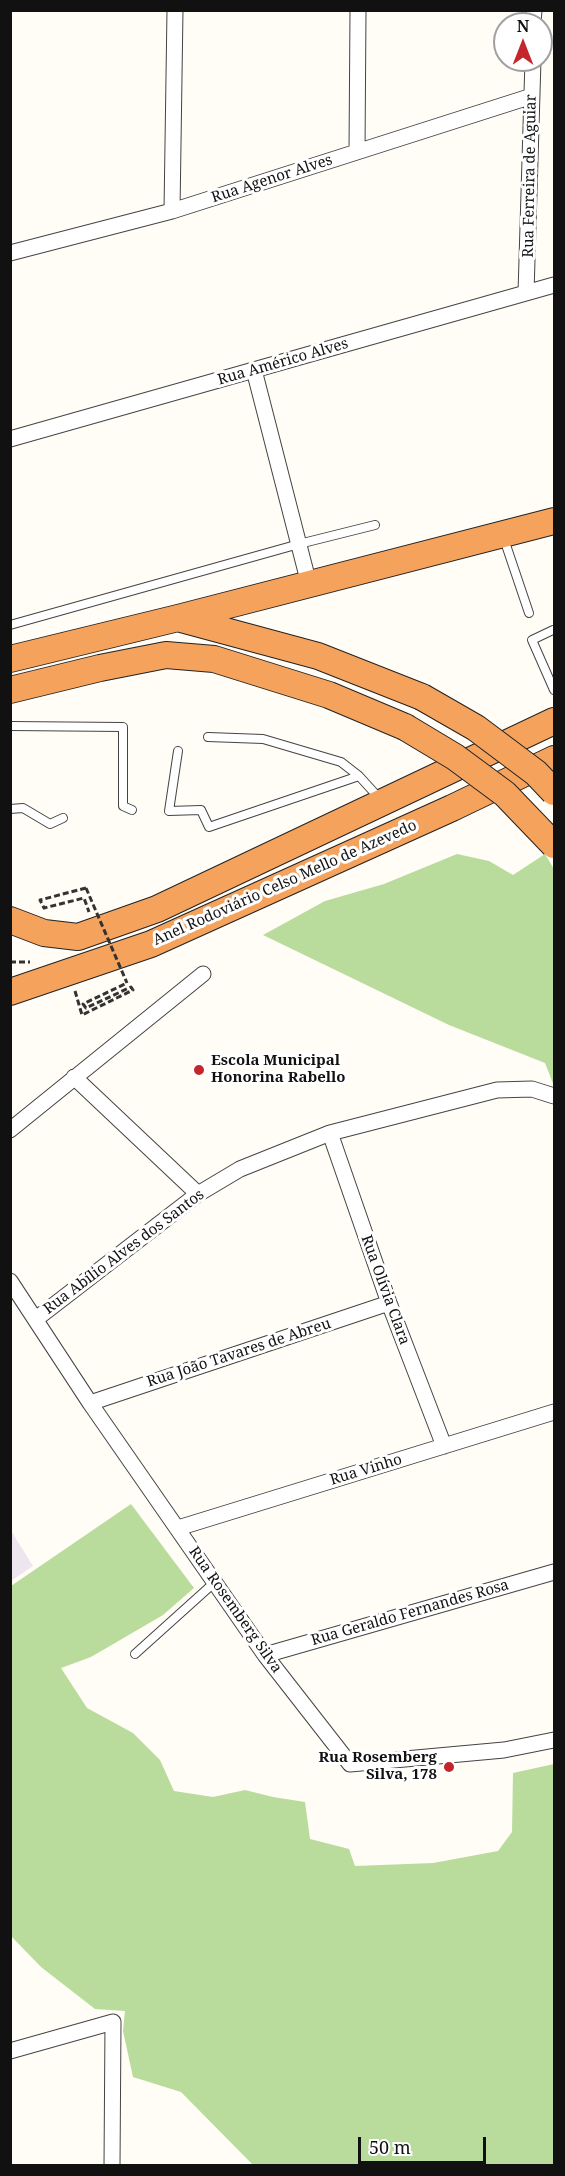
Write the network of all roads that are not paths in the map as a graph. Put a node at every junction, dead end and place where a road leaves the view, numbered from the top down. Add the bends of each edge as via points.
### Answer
1 (175, 10) edge
2 (358, 10) edge
3 (532, 72) edge
4 (532, 96) junction
5 (357, 152) junction
6 (172, 210) junction
7 (10, 253) edge
8 (555, 285) edge
9 (526, 293) junction
10 (254, 370) junction
11 (10, 439) edge
12 (555, 521) edge
13 (375, 525) dead end
14 (502, 534) junction
15 (299, 544) junction
16 (309, 584) junction
17 (530, 613) dead end
18 (178, 618) junction
19 (10, 625) edge
20 (553, 630) dead end
21 (10, 659) edge
22 (10, 690) edge
23 (555, 690) edge
24 (555, 721) edge
25 (10, 726) edge
26 (208, 737) dead end
27 (178, 751) dead end
28 (555, 759) edge
29 (359, 776) junction
30 (555, 792) edge
31 (383, 802) junction
32 (10, 809) edge
33 (132, 810) dead end
34 (63, 818) dead end
35 (555, 844) edge
36 (10, 920) edge
37 (203, 974) dead end
38 (10, 992) edge
39 (74, 1077) junction
40 (555, 1096) edge
41 (10, 1130) edge
42 (330, 1133) junction
43 (198, 1194) junction
44 (10, 1281) edge
45 (389, 1303) junction
46 (36, 1319) junction
47 (90, 1403) junction
48 (555, 1412) edge
49 (444, 1446) junction
50 (178, 1528) junction
51 (555, 1572) edge
52 (215, 1582) junction
53 (135, 1654) dead end
54 (265, 1655) junction
55 (555, 1740) edge
56 (10, 2051) edge
57 (112, 2166) edge

1 - 6 street
2 - 5 street
3 - 4 street, Rua Ferreira de Aguiar
4 - 5 street, Rua Agenor Alves
4 - 9 street, Rua Ferreira de Aguiar
5 - 6 street, Rua Agenor Alves
6 - 7 street, Rua Agenor Alves
8 - 9 street, Rua Américo Alves
9 - 10 street, Rua Américo Alves
10 - 11 street, Rua Américo Alves
10 - 15 street
12 - 14 highway
13 - 15 lane
14 - 16 highway
14 - 17 lane
15 - 16 street
15 - 19 lane
16 - 18 highway
18 - 21 highway
18 - 30 highway, bridge via 318,656 422,697 476,728
20 - 23 lane via 532,640
22 - 35 highway, bridge via 166,655 214,659 329,695 405,727 505,794
24 - 31 highway
25 - 33 lane via 123,727 123,806
26 - 29 lane via 263,739 341,762
27 - 29 lane via 169,811 201,810 209,827
28 - 38 highway, Anel Rodoviário Celso Mello de Azevedo via 151,944
29 - 31 lane
31 - 36 highway via 157,909 78,937 44,933
32 - 34 lane via 23,808 50,824
37 - 39 street
39 - 41 street
39 - 43 street
40 - 42 street, Rua Abílio Alves dos Santos via 532,1089 497,1090
42 - 43 street, Rua Abílio Alves dos Santos via 240,1169
42 - 45 street, Rua Olívia Clara
43 - 46 street, Rua Abílio Alves dos Santos
44 - 46 street, Rua Rosemberg Silva
45 - 47 street, Rua João Tavares de Abreu
45 - 49 street, Rua Olívia Clara
46 - 47 street, Rua Rosemberg Silva
47 - 50 street, Rua Rosemberg Silva
48 - 49 street, Rua Vinho
49 - 50 street, Rua Vinho
50 - 52 street, Rua Rosemberg Silva
51 - 54 street, Rua Geraldo Fernandes Rosa
52 - 53 lane
52 - 54 street, Rua Rosemberg Silva
54 - 55 street, Rua Rosemberg Silva via 350,1764 504,1750
56 - 57 street via 113,2022

